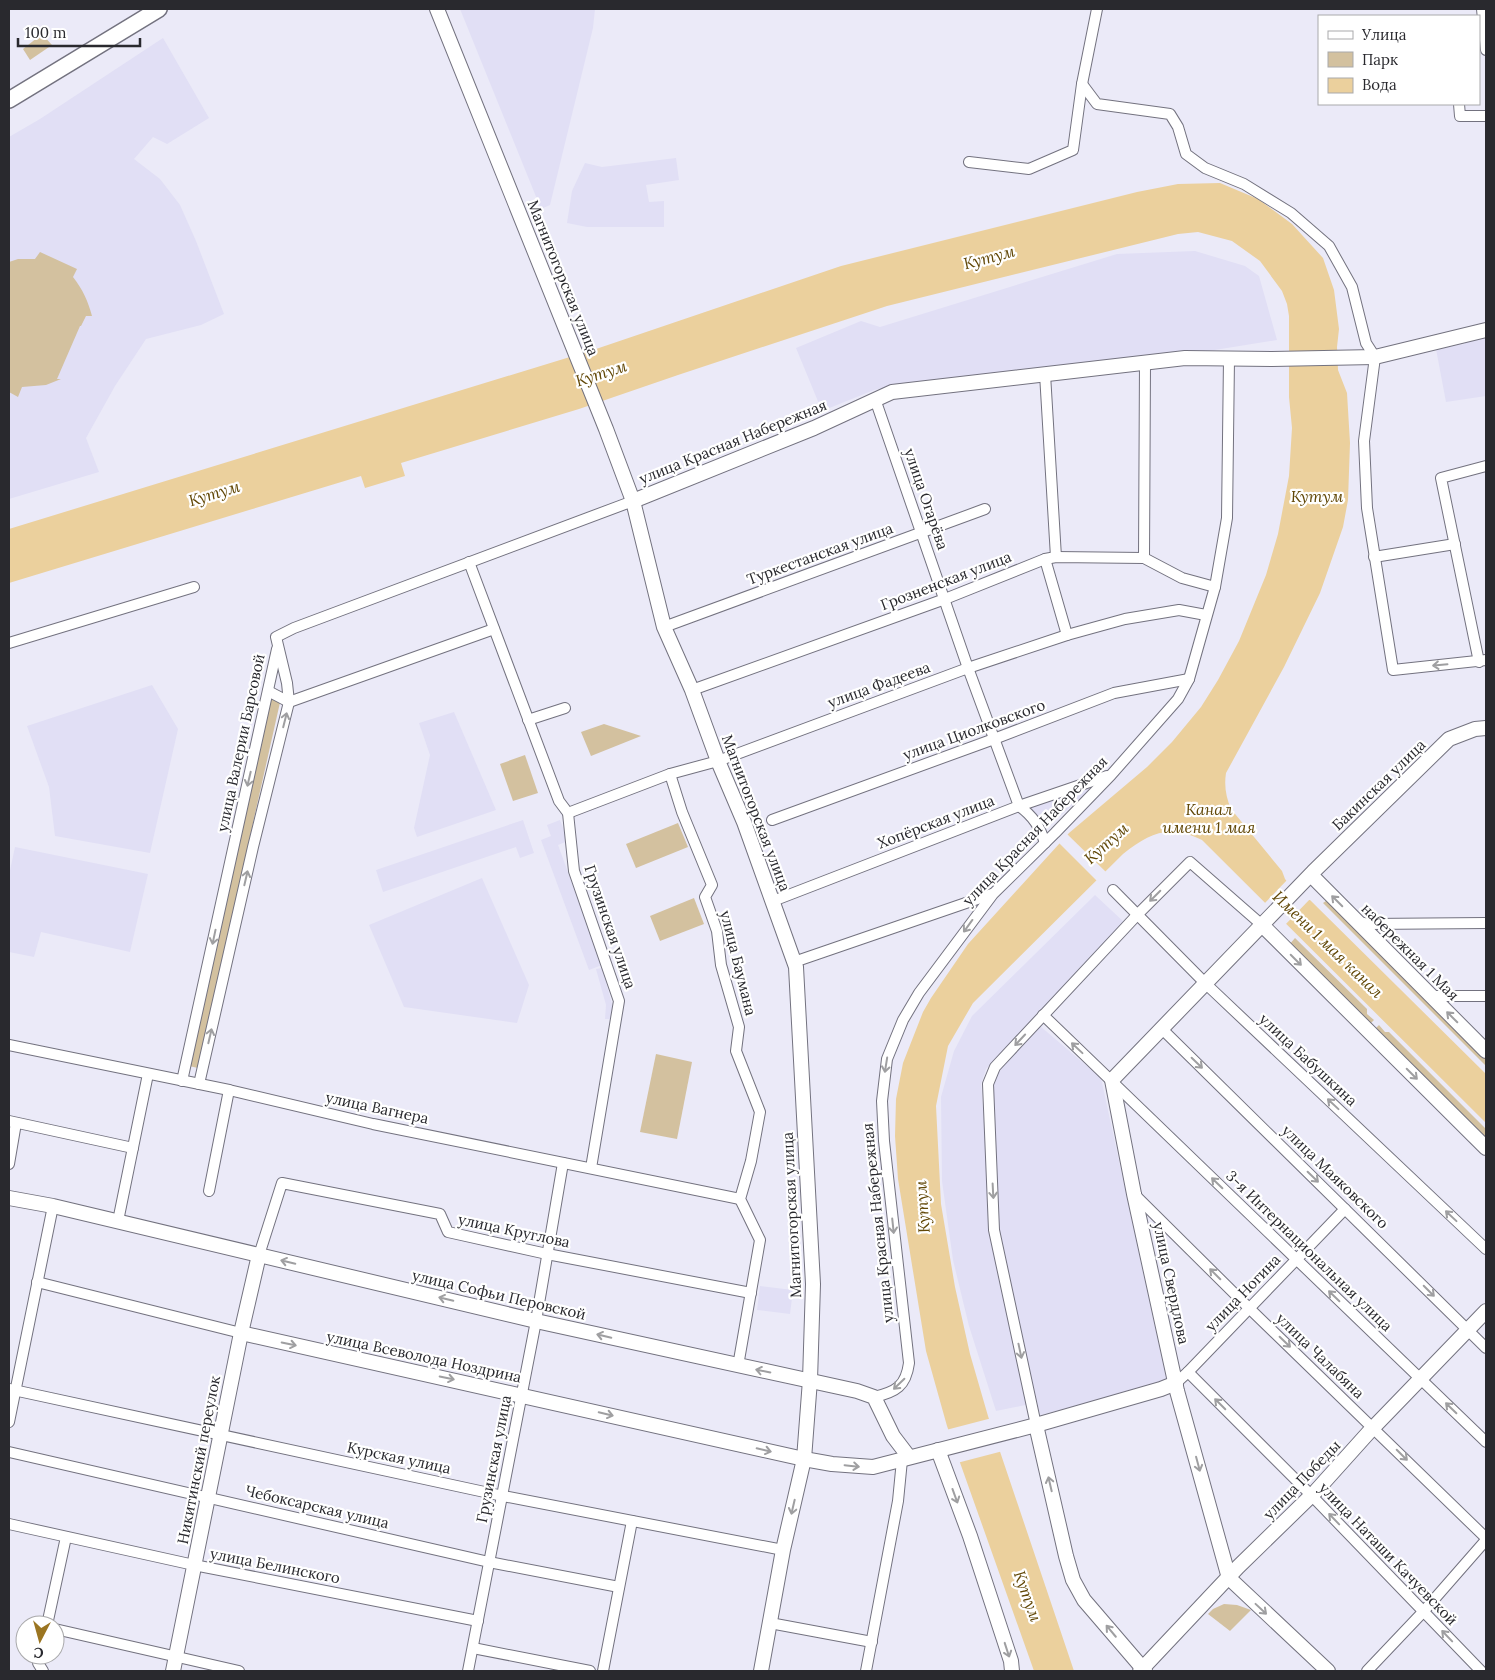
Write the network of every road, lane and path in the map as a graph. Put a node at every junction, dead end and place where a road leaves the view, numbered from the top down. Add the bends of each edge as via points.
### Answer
1 (159, 9) edge
2 (436, 9) edge
3 (1096, 9) edge
4 (1482, 9) edge
5 (1486, 50) edge
6 (1082, 84) junction
7 (9, 100) edge
8 (1459, 105) edge
9 (1486, 116) edge
10 (969, 162) dead end
11 (1486, 330) edge
12 (1375, 357) junction
13 (1229, 359) junction
14 (1145, 363) junction
15 (1046, 374) junction
16 (875, 399) junction
17 (1486, 466) edge
18 (633, 501) junction
19 (985, 509) dead end
20 (922, 533) junction
21 (1455, 544) junction
22 (1056, 557) junction
23 (1374, 557) junction
24 (1045, 558) junction
25 (1144, 558) junction
26 (470, 562) junction
27 (194, 587) dead end
28 (1215, 587) junction
29 (945, 599) junction
30 (1206, 614) junction
31 (664, 627) junction
32 (494, 629) junction
33 (1067, 635) junction
34 (9, 643) edge
35 (278, 646) junction
36 (1483, 661) edge
37 (968, 668) junction
38 (1189, 679) junction
39 (268, 690) junction
40 (692, 690) junction
41 (289, 702) junction
42 (565, 708) dead end
43 (528, 720) junction
44 (1486, 728) edge
45 (994, 739) junction
46 (718, 760) junction
47 (670, 774) junction
48 (1111, 775) junction
49 (1019, 806) junction
50 (568, 813) junction
51 (772, 820) dead end
52 (1045, 843) junction
53 (1307, 878) junction
54 (1114, 890) dead end
55 (993, 894) junction
56 (222, 901) junction
57 (773, 901) junction
58 (239, 905) junction
59 (1138, 914) junction
60 (1265, 922) junction
61 (1358, 922) junction
62 (1486, 923) edge
63 (794, 962) junction
64 (1206, 984) junction
65 (1431, 996) junction
66 (1486, 996) edge
67 (1043, 1015) junction
68 (1162, 1029) junction
69 (9, 1045) edge
70 (1486, 1051) edge
71 (148, 1074) junction
72 (182, 1080) junction
73 (1112, 1080) junction
74 (199, 1084) junction
75 (229, 1090) junction
76 (12, 1122) edge
77 (133, 1148) junction
78 (1486, 1148) edge
79 (563, 1163) junction
80 (9, 1164) edge
81 (591, 1168) junction
82 (9, 1188) edge
83 (208, 1191) dead end
84 (1134, 1194) junction
85 (9, 1198) edge
86 (740, 1199) junction
87 (53, 1206) junction
88 (1346, 1208) junction
89 (118, 1221) junction
90 (1486, 1249) edge
91 (547, 1254) junction
92 (260, 1255) junction
93 (1296, 1260) junction
94 (37, 1282) junction
95 (751, 1293) junction
96 (1250, 1309) junction
97 (1486, 1311) edge
98 (536, 1321) junction
99 (1468, 1330) junction
100 (241, 1333) junction
101 (1486, 1348) edge
102 (738, 1366) junction
103 (1188, 1372) junction
104 (1420, 1379) junction
105 (810, 1380) junction
106 (1176, 1383) junction
107 (12, 1390) edge
108 (522, 1395) junction
109 (874, 1397) junction
110 (9, 1422) edge
111 (1036, 1425) junction
112 (1374, 1428) junction
113 (221, 1434) junction
114 (1486, 1442) edge
115 (943, 1449) junction
116 (9, 1452) edge
117 (804, 1459) junction
118 (906, 1459) junction
119 (502, 1496) junction
120 (1312, 1496) junction
121 (208, 1498) junction
122 (632, 1521) junction
123 (9, 1524) edge
124 (66, 1537) junction
125 (1486, 1539) edge
126 (783, 1550) junction
127 (490, 1562) junction
128 (194, 1565) junction
129 (1229, 1578) junction
130 (619, 1587) junction
131 (1423, 1612) junction
132 (49, 1615) edge
133 (478, 1621) junction
134 (770, 1623) junction
135 (65, 1631) edge
136 (872, 1642) junction
137 (473, 1648) junction
138 (176, 1657) junction
139 (1142, 1670) edge
140 (173, 1671) edge
141 (239, 1671) edge
142 (468, 1671) edge
143 (590, 1671) edge
144 (603, 1671) edge
145 (761, 1671) edge
146 (866, 1671) edge
147 (1012, 1671) edge
148 (1328, 1671) edge
149 (1367, 1671) edge
150 (1481, 1671) edge

1 - 7 main road
2 - 18 main road, Магнитогорская улица via 557,304
3 - 6 street
4 - 5 street
6 - 10 street via 1073,150 1029,169
6 - 12 street via 1097,104 1170,114 1178,127 1186,154 1205,168 1244,184 1291,213 1329,246 1352,287 1366,343
8 - 9 street via 1460,116
11 - 12 main road, улица Красная Набережная
12 - 13 main road, улица Красная Набережная
12 - 23 street via 1364,441 1367,508
13 - 14 main road, улица Красная Набережная via 1185,358
13 - 28 street, улица Красная Набережная via 1227,518
14 - 15 main road, улица Красная Набережная
14 - 25 street
15 - 16 main road, улица Красная Набережная via 892,392
15 - 22 street
16 - 18 main road, улица Красная Набережная
16 - 20 street, улица Огарёва
17 - 21 street via 1441,478
18 - 26 street, улица Красная Набережная
18 - 31 main road, Магнитогорская улица
19 - 20 street, Туркестанская улица
20 - 29 street, улица Огарёва
20 - 31 street, Туркестанская улица
21 - 23 street
21 - 36 street
22 - 24 street, Грозненская улица
22 - 25 street, Грозненская улица
36 -> 23 street via 1393,670
24 - 29 street, Грозненская улица
24 - 33 street
25 - 28 street, Грозненская улица via 1182,578
26 - 32 street, Грузинская улица
26 - 35 street, улица Красная Набережная via 294,628 276,637
27 - 34 street
28 - 30 street, улица Красная Набережная
29 - 37 street, улица Огарёва
29 - 40 street, Грозненская улица
30 - 33 street, улица Фадеева via 1180,610 1125,619
30 - 38 street, улица Красная Набережная
31 - 40 main road, Магнитогорская улица
32 - 41 street
32 - 43 street, Грузинская улица
33 - 37 street, улица Фадеева
35 - 39 street, улица Валерии Барсовой
35 - 41 street, улица Валерии Барсовой
37 - 45 street, улица Огарёва
37 - 46 street, улица Фадеева
38 - 45 street, улица Циолковского via 1114,693
38 - 48 street, улица Красная Набережная via 1178,699
39 - 41 street
39 -> 56 street, улица Валерии Барсовой
40 - 46 main road, Магнитогорская улица
58 -> 41 street, улица Валерии Барсовой
42 - 43 street
43 - 50 street, Грузинская улица via 559,801
44 - 53 main road, Бакинская улица via 1449,740
45 - 49 street, улица Огарёва
45 - 51 street, улица Циолковского
46 - 47 street, улица Фадеева
46 - 57 main road, Магнитогорская улица
47 - 50 street, улица Фадеева
47 - 86 street, улица Баумана via 712,884 705,897 717,931 721,965 739,1027 736,1052 760,1112
48 - 49 street, Хопёрская улица
48 - 52 street, улица Красная Набережная
49 - 52 street via 1031,815
49 - 57 street, Хопёрская улица
50 - 81 street, Грузинская улица via 574,871 620,1001
52 - 55 street, улица Красная Набережная
53 - 60 main road, Бакинская улица
61 -> 53 main road, набережная 1 Мая
54 - 59 street, улица Бабушкина
55 - 63 street
55 -> 109 street, улица Красная Набережная via 919,993 902,1020 887,1059 882,1101 884,1133 909,1364 907,1377 897,1388
56 - 58 street
56 -> 72 street, улица Валерии Барсовой
57 - 63 main road, Магнитогорская улица
74 -> 58 street, улица Валерии Барсовой
60 -> 59 street via 1190,862
59 - 64 street, улица Бабушкина
59 - 67 street
60 - 64 main road
60 -> 78 main road
61 - 62 street
61 - 65 main road, набережная 1 Мая
63 - 105 main road, Магнитогорская улица via 813,1284
64 - 68 main road
90 -> 64 street, улица Бабушкина
65 - 66 street
70 -> 65 main road, набережная 1 Мая
73 -> 67 street, 3-я Интернациональная улица
67 -> 111 street via 994,1067 988,1084 994,1230
68 - 73 main road
68 -> 88 street, улица Маяковского
69 - 71 street, улица Вагнера
71 - 72 street, улица Вагнера
71 - 77 street
72 - 74 street, улица Вагнера
73 - 84 main road, улица Свердлова
93 -> 73 street, 3-я Интернациональная улица
74 - 75 street, улица Вагнера
75 - 79 street, улица Вагнера
75 - 83 street
76 - 77 street
76 - 80 street
77 - 89 street
79 - 81 street, улица Вагнера
79 - 91 street, Грузинская улица
81 - 86 street, улица Вагнера
82 - 87 main road
96 -> 84 street, улица Чалабяна
84 - 106 main road, улица Свердлова
85 - 87 main road, улица Софьи Перовской
86 - 95 street via 760,1240
87 - 89 main road, улица Софьи Перовской
87 - 94 street
88 - 93 street, улица Ногина
88 -> 99 street, улица Маяковского
89 - 92 main road, улица Софьи Перовской
91 - 92 street, улица Круглова via 448,1232 440,1214 282,1183
91 - 95 street, улица Круглова
91 - 98 street, Грузинская улица
98 -> 92 main road, улица Софьи Перовской
92 - 100 main road, Никитинский переулок
93 - 96 street, улица Ногина
104 -> 93 street, 3-я Интернациональная улица
94 - 100 street, улица Всеволода Ноздрина
94 - 107 street
95 - 102 street
96 - 103 street, улица Ногина
96 -> 112 street, улица Чалабяна
97 - 99 main road, улица Победы
102 -> 98 main road, улица Софьи Перовской
98 - 108 street, Грузинская улица
99 - 101 street, улица Маяковского
99 - 104 main road, улица Победы
100 -> 108 main road, улица Всеволода Ноздрина
100 - 113 main road, Никитинский переулок
105 -> 102 main road, улица Софьи Перовской
103 - 106 street, улица Ногина
120 -> 103 street, улица Наташи Качуевской
104 - 112 main road, улица Победы
114 -> 104 street, 3-я Интернациональная улица
105 - 109 main road, улица Софьи Перовской
105 - 117 main road, Магнитогорская улица
106 - 111 main road, улица Ногина
106 -> 129 main road, улица Свердлова
107 - 110 street
107 - 113 street, Курская улица
108 -> 117 main road, улица Всеволода Ноздрина
108 - 119 street, Грузинская улица
109 - 118 main road
111 - 115 main road, улица Ногина
139 -> 111 main road via 1084,1600 1073,1580
112 - 120 main road, улица Победы
112 -> 125 street, улица Чалабяна
113 - 119 street, Курская улица
113 - 121 main road, Никитинский переулок
115 - 118 main road
115 -> 147 main road
116 - 121 street, Чебоксарская улица
117 -> 118 main road, улица Всеволода Ноздрина via 868,1468
117 -> 126 main road, Магнитогорская улица
118 - 136 street
119 - 122 street, Курская улица
119 - 127 street, Грузинская улица
120 - 129 main road, улица Победы
131 -> 120 street, улица Наташи Качуевской
121 - 127 street, Чебоксарская улица
121 - 128 main road, Никитинский переулок
122 - 126 street, Курская улица
122 - 130 street
123 - 124 street, улица Белинского
124 - 128 street, улица Белинского
124 - 132 street
125 - 131 street
126 - 134 main road, Магнитогорская улица
127 - 130 street, Чебоксарская улица
127 - 133 street, Грузинская улица
128 - 133 street, улица Белинского
128 - 138 main road, Никитинский переулок
129 - 139 main road, улица Победы
129 -> 148 main road
130 - 144 street
131 - 149 street
150 -> 131 street, улица Наташи Качуевской
133 - 137 street, Грузинская улица
134 - 136 street
134 - 145 main road, Магнитогорская улица
135 - 138 street
136 - 146 street
137 - 142 street, Грузинская улица
137 - 143 street
138 - 140 main road, Никитинский переулок
138 - 141 street

